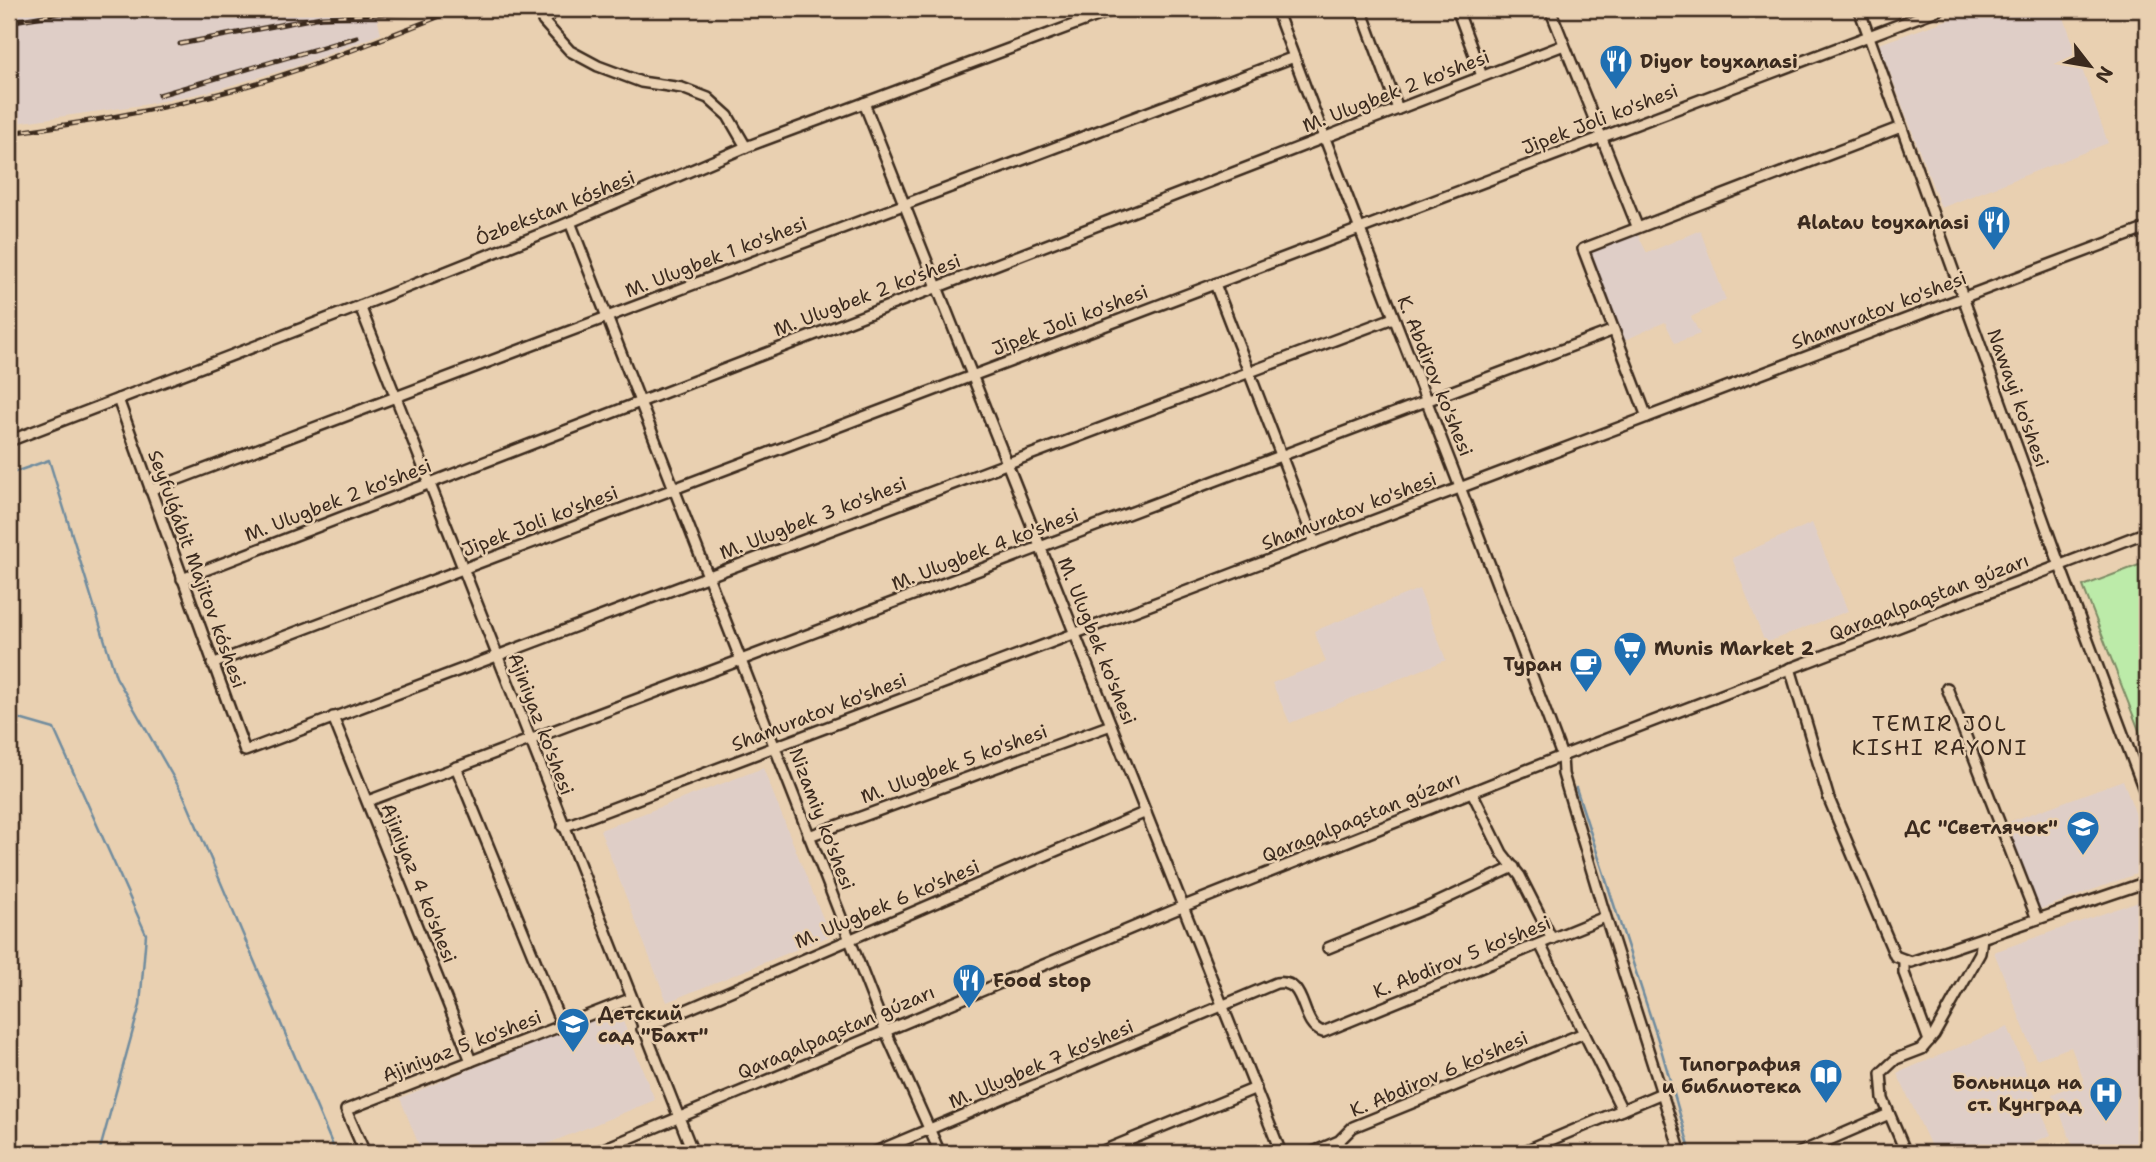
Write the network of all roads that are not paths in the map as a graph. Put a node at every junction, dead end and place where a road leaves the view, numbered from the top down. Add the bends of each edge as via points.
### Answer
1 (557, 9) edge
2 (1116, 9) edge
3 (1276, 9) edge
4 (1360, 9) edge
5 (1457, 9) edge
6 (1550, 9) edge
7 (1859, 9) edge
8 (1940, 9) edge
9 (1869, 36) junction
10 (1564, 45) junction
11 (1294, 57) junction
12 (1482, 76) junction
13 (864, 103) junction
14 (1398, 109) junction
15 (1901, 127) junction
16 (1324, 137) junction
17 (1601, 137) junction
18 (746, 147) junction
19 (905, 205) junction
20 (570, 222) junction
21 (1637, 226) junction
22 (2147, 228) edge
23 (1359, 229) junction
24 (1215, 284) junction
25 (937, 287) junction
26 (1963, 297) junction
27 (360, 306) junction
28 (607, 317) junction
29 (1393, 317) junction
30 (1614, 330) junction
31 (1249, 372) junction
32 (972, 376) junction
33 (395, 398) junction
34 (118, 399) junction
35 (1426, 401) junction
36 (640, 402) junction
37 (1647, 417) junction
38 (9, 441) edge
39 (1281, 456) junction
40 (1007, 463) junction
41 (429, 483) junction
42 (1460, 488) junction
43 (674, 489) junction
44 (150, 490) junction
45 (2147, 532) edge
46 (1315, 543) junction
47 (1040, 547) junction
48 (2060, 566) junction
49 (462, 569) junction
50 (708, 576) junction
51 (182, 579) junction
52 (1075, 634) junction
53 (496, 656) junction
54 (740, 660) junction
55 (212, 664) junction
56 (1790, 668) junction
57 (1947, 688) dead end
58 (334, 718) junction
59 (1111, 725) junction
60 (529, 740) junction
61 (775, 747) junction
62 (245, 751) joint
63 (1562, 756) junction
64 (456, 767) junction
65 (1472, 792) junction
66 (2147, 798) edge
67 (368, 801) junction
68 (1146, 812) junction
69 (563, 827) junction
70 (809, 836) junction
71 (1514, 867) junction
72 (2147, 882) edge
73 (1182, 907) junction
74 (1605, 917) junction
75 (2037, 919) junction
76 (1982, 938) junction
77 (850, 939) junction
78 (1552, 939) junction
79 (1540, 944) junction
80 (1328, 948) dead end
81 (1904, 961) junction
82 (630, 999) junction
83 (1222, 1005) junction
84 (562, 1026) junction
85 (642, 1029) junction
86 (885, 1030) junction
87 (1332, 1030) joint
88 (1584, 1033) junction
89 (1928, 1041) junction
90 (471, 1061) junction
91 (1256, 1088) junction
92 (1662, 1093) junction
93 (1622, 1110) junction
94 (1889, 1114) junction
95 (678, 1118) junction
96 (930, 1130) junction
97 (365, 1153) edge
98 (594, 1153) edge
99 (693, 1153) edge
100 (873, 1153) edge
101 (940, 1153) edge
102 (1098, 1153) edge
103 (1282, 1153) edge
104 (1311, 1153) edge
105 (1520, 1153) edge
106 (1681, 1153) edge
107 (1799, 1153) edge
108 (1906, 1153) edge

1 - 18 street via 543,21 570,51 640,82 682,88 708,98 728,116
2 - 13 street, Ózbekstan kóshesi
3 - 11 street, K. Abdirov ko'shesi
4 - 14 street
5 - 12 street
6 - 10 street
7 - 9 street, Nawayi ko'shesi
8 - 9 street, Jipek Joli ko'shesi
9 - 15 street, Nawayi ko'shesi
9 - 17 street, Jipek Joli ko'shesi
10 - 12 street, M. Ulugbek 2 ko'shesi
10 - 17 street
11 - 16 street, K. Abdirov ko'shesi
11 - 19 street, M. Ulugbek 1 ko'shesi
12 - 14 street, M. Ulugbek 2 ko'shesi
13 - 18 street, Ózbekstan kóshesi
13 - 19 street, M. Ulugbek ko'shesi
14 - 16 street, M. Ulugbek 2 ko'shesi
15 - 21 street
15 - 26 street, Nawayi ko'shesi
16 - 23 street, K. Abdirov ko'shesi
16 - 25 street, M. Ulugbek 2 ko'shesi
17 - 21 street
17 - 23 street, Jipek Joli ko'shesi
18 - 20 street, Ózbekstan kóshesi
19 - 25 street, M. Ulugbek ko'shesi
19 - 28 street, M. Ulugbek 1 ko'shesi
20 - 27 street, Ózbekstan kóshesi
20 - 28 street, Nizamiy ko'shesi
21 - 30 street via 1583,249
22 - 26 street, Shamuratov ko'shesi
23 - 24 street, Jipek Joli ko'shesi
23 - 29 street, K. Abdirov ko'shesi
24 - 31 street
24 - 32 street, Jipek Joli ko'shesi
25 - 32 street, M. Ulugbek ko'shesi
25 - 36 street, M. Ulugbek 2 ko'shesi
26 - 37 street, Shamuratov ko'shesi
26 - 48 street, Nawayi ko'shesi
27 - 33 street, Ajiniyaz ko'shesi
27 - 34 street, Ózbekstan kóshesi
28 - 33 street, M. Ulugbek 1 ko'shesi
28 - 36 street, Nizamiy ko'shesi
29 - 31 street, M. Ulugbek 3 ko'shesi
29 - 35 street, K. Abdirov ko'shesi
30 - 35 street, M. Ulugbek 4 ko'shesi
30 - 37 street
31 - 39 street
31 - 40 street, M. Ulugbek 3 ko'shesi
32 - 40 street, M. Ulugbek ko'shesi
32 - 43 street, Jipek Joli ko'shesi
33 - 41 street, Ajiniyaz ko'shesi
33 - 44 street, M. Ulugbek 1 ko'shesi
34 - 38 street, Ózbekstan kóshesi
34 - 44 street, Seyfulǵábit Majitov kóshesi
35 - 39 street, M. Ulugbek 4 ko'shesi
35 - 42 street, K. Abdirov ko'shesi
36 - 41 street, M. Ulugbek 2 ko'shesi
36 - 43 street, Nizamiy ko'shesi
37 - 42 street, Shamuratov ko'shesi
39 - 46 street
39 - 47 street, M. Ulugbek 4 ko'shesi
40 - 47 street, M. Ulugbek ko'shesi
40 - 50 street, M. Ulugbek 3 ko'shesi
41 - 49 street, Ajiniyaz ko'shesi
41 - 51 street, M. Ulugbek 2 ko'shesi
42 - 46 street, Shamuratov ko'shesi
42 - 63 street, K. Abdirov ko'shesi
43 - 49 street, Jipek Joli ko'shesi
43 - 50 street, Nizamiy ko'shesi
44 - 51 street, Seyfulǵábit Majitov kóshesi
45 - 48 street, Qaraqalpaqstan gúzarı
46 - 52 street, Shamuratov ko'shesi
47 - 52 street, M. Ulugbek ko'shesi
47 - 54 street, M. Ulugbek 4 ko'shesi
48 - 56 street, Qaraqalpaqstan gúzarı
48 - 66 street, Nawayi ko'shesi
49 - 53 street, Ajiniyaz ko'shesi
49 - 55 street, Jipek Joli ko'shesi
50 - 53 street, M. Ulugbek 3 ko'shesi
50 - 54 street, Nizamiy ko'shesi
51 - 55 street, Seyfulǵábit Majitov kóshesi
52 - 59 street, M. Ulugbek ko'shesi
52 - 61 street, Shamuratov ko'shesi
53 - 58 street, M. Ulugbek 3 ko'shesi
53 - 60 street, Ajiniyaz ko'shesi
54 - 60 street, M. Ulugbek 4 ko'shesi
54 - 61 street, Nizamiy ko'shesi
55 - 62 street, Seyfulǵábit Majitov kóshesi
56 - 63 street, Qaraqalpaqstan gúzarı
56 - 81 street via 1829,799 1895,956
57 - 75 street
58 - 62 street, M. Ulugbek 3 ko'shesi
58 - 67 street, Ajiniyaz 4 ko'shesi
59 - 68 street, M. Ulugbek ko'shesi
59 - 70 street, M. Ulugbek 5 ko'shesi
60 - 64 street, M. Ulugbek 4 ko'shesi
60 - 69 street, Ajiniyaz ko'shesi
61 - 69 street, Shamuratov ko'shesi
61 - 70 street, Nizamiy ko'shesi
63 - 65 street, Qaraqalpaqstan gúzarı
63 - 74 street, K. Abdirov ko'shesi via 1563,774
64 - 67 street, M. Ulugbek 4 ko'shesi
64 - 84 street
65 - 71 street via 1502,853
65 - 73 street, Qaraqalpaqstan gúzarı
67 - 90 street, Ajiniyaz 4 ko'shesi
68 - 73 street, M. Ulugbek ko'shesi
68 - 77 street, M. Ulugbek 6 ko'shesi
69 - 82 street, Ajiniyaz ko'shesi
70 - 77 street, Nizamiy ko'shesi
71 - 78 street
71 - 80 street
72 - 75 street
73 - 83 street, M. Ulugbek ko'shesi
73 - 86 street, Qaraqalpaqstan gúzarı
74 - 78 street, K. Abdirov 5 ko'shesi
74 - 92 street, K. Abdirov ko'shesi
75 - 76 street
76 - 81 street
76 - 89 street via 1980,953
77 - 85 street, M. Ulugbek 6 ko'shesi
77 - 86 street, Nizamiy ko'shesi
78 - 79 street, K. Abdirov 5 ko'shesi
79 - 87 street, K. Abdirov 5 ko'shesi
79 - 88 street
81 - 89 street
82 - 84 street, Ajiniyaz 5 ko'shesi
82 - 85 street, Ajiniyaz ko'shesi
83 - 87 street, M. Ulugbek 7 ko'shesi via 1283,982 1297,989 1314,1027
83 - 91 street, M. Ulugbek ko'shesi
83 - 96 street, M. Ulugbek 7 ko'shesi
84 - 90 street, Ajiniyaz 5 ko'shesi
85 - 95 street, Ajiniyaz ko'shesi
86 - 95 street, Qaraqalpaqstan gúzarı
86 - 96 street, Nizamiy ko'shesi
88 - 93 street
88 - 104 street, K. Abdirov 6 ko'shesi via 1353,1127 1339,1141
89 - 94 street via 1881,1073
90 - 97 street, Ajiniyaz 5 ko'shesi via 346,1110
91 - 102 street
91 - 103 street, M. Ulugbek ko'shesi
92 - 93 street
92 - 106 street, K. Abdirov ko'shesi
93 - 105 street
94 - 107 street
94 - 108 street
95 - 98 street, Qaraqalpaqstan gúzarı
95 - 99 street, Ajiniyaz ko'shesi
96 - 100 street, M. Ulugbek 7 ko'shesi
96 - 101 street, Nizamiy ko'shesi

